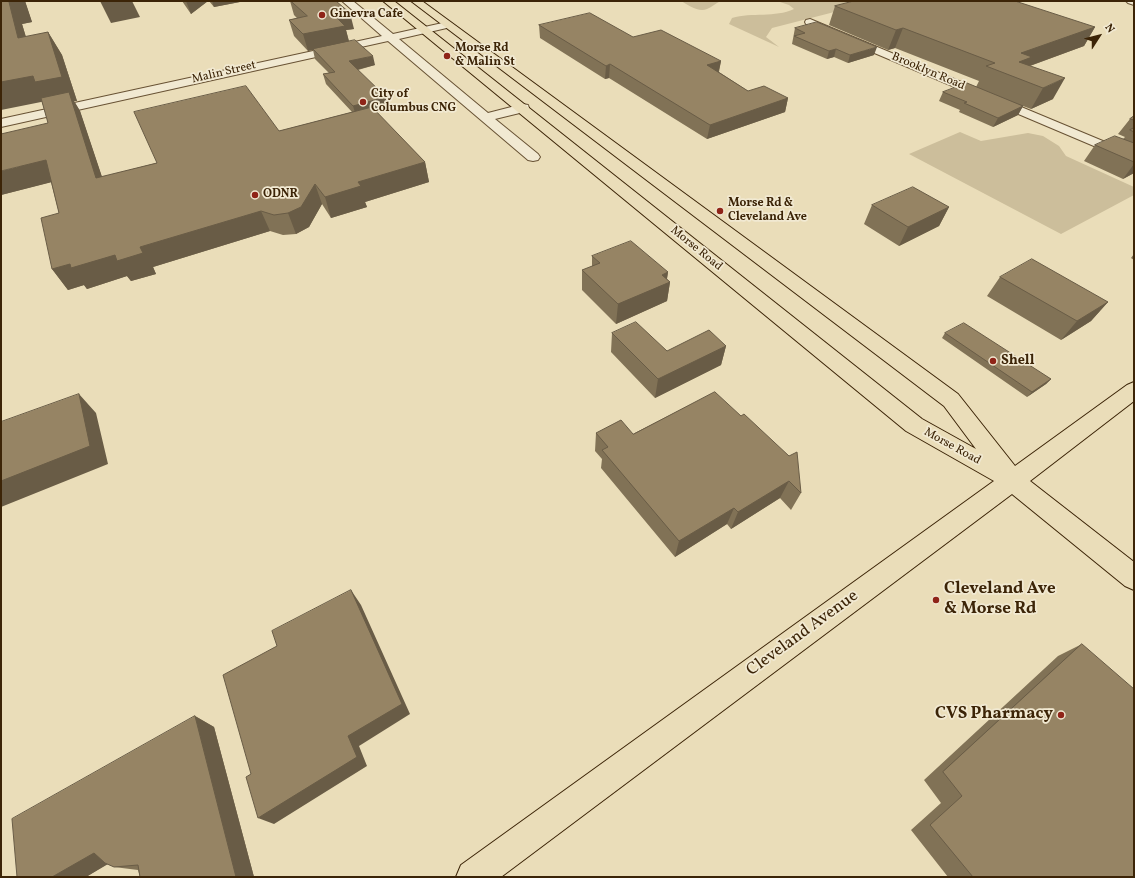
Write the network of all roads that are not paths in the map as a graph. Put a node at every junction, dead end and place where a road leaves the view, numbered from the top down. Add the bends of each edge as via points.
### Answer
1 (347, 1) edge
2 (388, 1) edge
3 (416, 1) edge
4 (1131, 1) edge
5 (1134, 2) edge
6 (810, 22) edge
7 (448, 25) junction
8 (425, 30) junction
9 (389, 37) junction
10 (467, 63) junction
11 (551, 101) junction
12 (523, 108) junction
13 (486, 117) junction
14 (1, 123) edge
15 (533, 157) dead end
16 (1134, 159) edge
17 (642, 169) junction
18 (1134, 390) edge
19 (1013, 481) junction
20 (1134, 578) edge
21 (473, 877) edge

1 - 9 street
2 - 8 main road, Morse Road
3 - 7 main road, Morse Road
4 - 5 street
6 - 16 street, Brooklyn Road
7 - 8 street, Malin Street
7 - 11 main road, Morse Road
8 - 9 street, Malin Street
8 - 10 main road, Morse Road
9 - 13 street
9 - 14 street, Malin Street
10 - 11 main road via 499,77 535,98
10 - 12 main road, Morse Road
11 - 17 main road, Morse Road
12 - 13 street
12 - 17 main road via 554,120
12 - 19 main road, Morse Road via 914,425
13 - 15 street
17 - 19 main road, Morse Road via 951,400
18 - 19 main road, Cleveland Avenue
19 - 20 main road, Morse Road
19 - 21 main road, Cleveland Avenue

